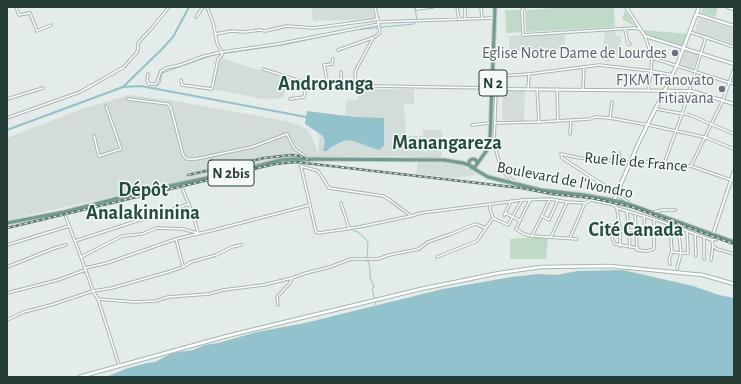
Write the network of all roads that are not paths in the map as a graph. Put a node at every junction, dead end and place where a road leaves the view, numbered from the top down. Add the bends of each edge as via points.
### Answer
1 (16, 7) edge
2 (169, 7) edge
3 (203, 7) edge
4 (207, 7) edge
5 (375, 7) edge
6 (432, 7) edge
7 (457, 7) edge
8 (465, 7) edge
9 (481, 7) edge
10 (495, 7) edge
11 (525, 7) edge
12 (626, 7) edge
13 (699, 7) edge
14 (728, 7) edge
15 (416, 9) dead end
16 (734, 9) edge
17 (696, 14) junction
18 (196, 17) dead end
19 (378, 18) junction
20 (465, 18) junction
21 (482, 18) junction
22 (495, 18) junction
23 (459, 19) junction
24 (379, 23) junction
25 (51, 25) dead end
26 (734, 26) edge
27 (625, 29) junction
28 (640, 29) junction
29 (690, 32) junction
30 (215, 34) junction
31 (645, 36) junction
32 (706, 37) junction
33 (372, 38) junction
34 (630, 44) dead end
35 (734, 47) edge
36 (684, 49) junction
37 (338, 50) dead end
38 (222, 53) junction
39 (700, 54) junction
40 (652, 58) junction
41 (333, 59) dead end
42 (734, 64) edge
43 (584, 66) junction
44 (678, 66) junction
45 (263, 69) dead end
46 (734, 69) edge
47 (651, 71) junction
48 (696, 71) junction
49 (341, 72) dead end
50 (148, 74) dead end
51 (529, 74) junction
52 (673, 75) junction
53 (482, 76) dead end
54 (501, 76) dead end
55 (181, 80) dead end
56 (307, 83) junction
57 (730, 83) junction
58 (734, 84) edge
59 (328, 85) junction
60 (342, 85) junction
61 (356, 85) junction
62 (482, 87) junction
63 (43, 88) dead end
64 (494, 89) junction
65 (528, 89) junction
66 (537, 89) junction
67 (557, 89) junction
68 (582, 89) junction
69 (648, 90) junction
70 (666, 90) junction
71 (690, 91) junction
72 (7, 99) edge
73 (128, 99) dead end
74 (290, 99) dead end
75 (723, 100) junction
76 (612, 102) dead end
77 (734, 104) edge
78 (106, 106) dead end
79 (656, 109) junction
80 (682, 114) junction
81 (7, 118) edge
82 (610, 118) junction
83 (571, 120) junction
84 (558, 121) junction
85 (539, 122) junction
86 (493, 123) junction
87 (711, 124) junction
88 (472, 125) dead end
89 (648, 125) junction
90 (676, 131) junction
91 (570, 134) dead end
92 (734, 134) edge
93 (94, 136) dead end
94 (704, 138) junction
95 (734, 149) edge
96 (619, 153) dead end
97 (482, 156) junction
98 (472, 159) junction
99 (311, 160) junction
100 (619, 161) junction
101 (459, 162) junction
102 (631, 162) junction
103 (477, 164) junction
104 (664, 164) junction
105 (691, 166) junction
106 (471, 167) junction
107 (734, 171) edge
108 (482, 174) junction
109 (733, 180) edge
110 (180, 183) junction
111 (517, 184) junction
112 (616, 193) junction
113 (550, 199) junction
114 (522, 200) junction
115 (530, 200) junction
116 (558, 200) junction
117 (614, 200) junction
118 (511, 201) junction
119 (567, 202) junction
120 (341, 203) dead end
121 (585, 203) junction
122 (189, 204) junction
123 (310, 204) junction
124 (490, 204) junction
125 (614, 205) junction
126 (631, 205) junction
127 (617, 208) junction
128 (675, 210) dead end
129 (627, 211) junction
130 (64, 212) junction
131 (653, 212) junction
132 (505, 213) junction
133 (635, 213) junction
134 (411, 216) junction
135 (504, 216) dead end
136 (542, 216) junction
137 (644, 216) junction
138 (512, 217) junction
139 (493, 218) junction
140 (654, 219) junction
141 (519, 220) junction
142 (7, 223) edge
143 (610, 225) dead end
144 (670, 225) junction
145 (69, 226) junction
146 (620, 227) junction
147 (349, 228) junction
148 (486, 228) junction
149 (611, 228) junction
150 (681, 229) junction
151 (637, 230) junction
152 (620, 231) junction
153 (629, 231) junction
154 (687, 231) junction
155 (198, 233) junction
156 (637, 233) junction
157 (695, 234) junction
158 (714, 234) junction
159 (532, 236) junction
160 (718, 236) junction
161 (550, 237) junction
162 (704, 237) junction
163 (570, 238) junction
164 (176, 239) junction
165 (577, 239) dead end
166 (712, 240) junction
167 (75, 241) junction
168 (734, 242) edge
169 (7, 245) edge
170 (66, 245) dead end
171 (241, 245) dead end
172 (620, 246) junction
173 (713, 246) junction
174 (630, 247) junction
175 (637, 248) junction
176 (672, 252) junction
177 (681, 253) junction
178 (734, 254) edge
179 (696, 256) dead end
180 (437, 257) dead end
181 (81, 258) junction
182 (704, 259) dead end
183 (711, 260) dead end
184 (670, 264) dead end
185 (7, 267) edge
186 (183, 267) junction
187 (85, 269) junction
188 (677, 269) dead end
189 (292, 278) junction
190 (734, 284) edge
191 (93, 291) junction
192 (7, 293) edge
193 (98, 299) junction
194 (278, 305) dead end
195 (7, 320) edge
196 (119, 366) junction
197 (79, 377) edge

1 - 25 street via 19,15 30,13 38,31
2 - 81 street via 138,43 137,52 124,67 80,92
3 - 18 street
4 - 30 street
5 - 19 street
6 - 15 street
7 - 23 street
8 - 20 street
9 - 21 street
10 - 22 main road, N 2
11 - 27 street via 522,10 523,35
12 - 28 street
13 - 17 main road
14 - 16 main road
17 - 26 street
17 - 29 main road
19 - 24 street
19 - 30 street via 314,28 287,26 265,31
20 - 21 street
20 - 23 street
21 - 22 street
22 - 64 main road, N 2
23 - 24 street
24 - 33 street via 380,33
24 - 38 street
27 - 28 street
27 - 34 street
28 - 31 street
29 - 32 street
29 - 36 main road
30 - 38 street
31 - 36 street
31 - 40 street
32 - 35 street
32 - 39 street
33 - 37 street
33 - 61 street via 356,70
36 - 39 street
36 - 44 main road
38 - 50 street via 166,68 160,71 156,84 149,84
38 - 55 street via 218,59 211,90 182,86
39 - 42 street
39 - 48 street
40 - 44 street
40 - 47 street
41 - 59 street via 332,64 324,65
43 - 47 street via 615,66
43 - 51 street
43 - 68 street
44 - 48 street
44 - 52 main road
45 - 56 street
46 - 57 street
47 - 52 street
47 - 69 street
48 - 57 street
48 - 71 street
49 - 60 street
51 - 54 street
51 - 65 street
52 - 70 main road
53 - 62 street
56 - 59 street
56 - 74 street via 304,97
57 - 58 street
57 - 75 street
59 - 60 street
60 - 61 street
61 - 62 street
62 - 64 street
63 - 72 street
64 - 65 street
64 - 86 main road, N 2
65 - 66 street
66 - 67 street
66 - 85 street
67 - 68 street
67 - 84 street
68 - 69 street
69 - 70 street
70 - 71 street
70 - 79 main road
71 - 75 street
71 - 80 street
73 - 99 street via 170,105 182,155 187,159 252,147 287,134 294,148
75 - 77 street
75 - 87 street
76 - 82 street
78 - 93 street via 122,149 99,156
79 - 80 street
79 - 89 main road
80 - 87 street
80 - 90 street
82 - 83 street
82 - 89 street
83 - 84 street
83 - 91 street
84 - 85 street
85 - 86 street
86 - 88 street
86 - 97 main road, N 2 via 489,146
86 - 111 street via 494,144 500,164 506,175
87 - 92 street
87 - 94 street
89 - 90 street
89 - 102 main road
90 - 94 street
90 - 104 street
94 - 95 street
94 - 105 street
96 - 100 street
97 - 98 main road
97 - 103 main road, N 2
98 - 101 main road
98 - 103 main road via 476,160
98 - 106 main road via 469,163
99 - 101 main road, N 2bis
99 - 110 main road, N 2bis via 281,160
100 - 102 street, Rue Île de France
100 - 112 street, Rue Île de France via 575,158 561,154 564,160
101 - 106 main road, Boulevard de l'Ivondro
102 - 104 street, Rue Île de France via 634,160
102 - 112 main road
103 - 106 main road
103 - 108 main road
104 - 105 street, Rue Île de France
105 - 109 street, Rue Île de France
106 - 108 main road, Boulevard de l'Ivondro
107 - 109 street
108 - 111 main road, Boulevard de l'Ivondro
109 - 158 street
110 - 122 street
110 - 130 main road, N 2bis
111 - 117 main road, Boulevard de l'Ivondro via 551,192
112 - 117 main road
112 - 126 street
113 - 115 street
113 - 116 street
113 - 136 street
114 - 115 street
114 - 118 street
114 - 138 street
115 - 141 street
116 - 119 street
116 - 136 street via 549,220
117 - 125 street
117 - 126 main road, Boulevard de l'Ivondro
118 - 124 street
118 - 132 street
119 - 121 street
119 - 161 street
120 - 147 street
121 - 125 street via 591,200
121 - 163 street
122 - 155 street
122 - 167 street
123 - 134 street via 301,166 318,172 329,188 383,196
123 - 147 street via 316,232
123 - 155 street
124 - 134 street
124 - 139 street
125 - 127 street
126 - 131 main road, Boulevard de l'Ivondro
127 - 129 street
127 - 146 street
128 - 131 street
129 - 133 street
129 - 153 street
130 - 142 main road, N 2bis
130 - 145 street
131 - 158 main road, Boulevard de l'Ivondro
132 - 135 street
132 - 138 street
133 - 137 street
133 - 151 street
134 - 147 street
136 - 159 street
137 - 140 street
137 - 156 street via 645,234
138 - 139 street via 508,226
138 - 141 street
139 - 148 street
140 - 144 street
140 - 175 street via 654,249 647,251
141 - 159 street via 516,229
143 - 149 street
144 - 150 street
144 - 176 street
145 - 167 street
145 - 169 street
146 - 149 street
146 - 152 street
148 - 180 street via 477,241
148 - 189 street via 475,224 428,242 419,249 374,260 351,259
149 - 172 street via 614,242
150 - 154 street
150 - 177 street
151 - 153 street
151 - 156 street
152 - 153 street
152 - 172 street
153 - 174 street
154 - 157 street
154 - 177 street via 688,251
155 - 164 street
155 - 181 street via 183,229 157,228 142,234 122,236
156 - 175 street
157 - 162 street
157 - 179 street
158 - 160 main road, Boulevard de l'Ivondro
159 - 161 street
160 - 166 street
160 - 168 main road, Boulevard de l'Ivondro
161 - 163 street
162 - 166 street
162 - 182 street
163 - 165 street
164 - 186 street
164 - 187 street
166 - 173 street
167 - 181 street
170 - 185 street
171 - 186 street
172 - 174 street
173 - 178 street
173 - 183 street
174 - 175 street
176 - 177 street
176 - 184 street
177 - 188 street
181 - 187 street
186 - 191 street
187 - 191 street
187 - 192 street via 58,280
189 - 193 street via 263,285 209,294 168,297 156,301
189 - 194 street via 277,297
190 - 196 main road via 703,275 610,266 541,267 421,289 234,334
191 - 193 street
191 - 195 street via 24,312
193 - 196 street
196 - 197 main road

